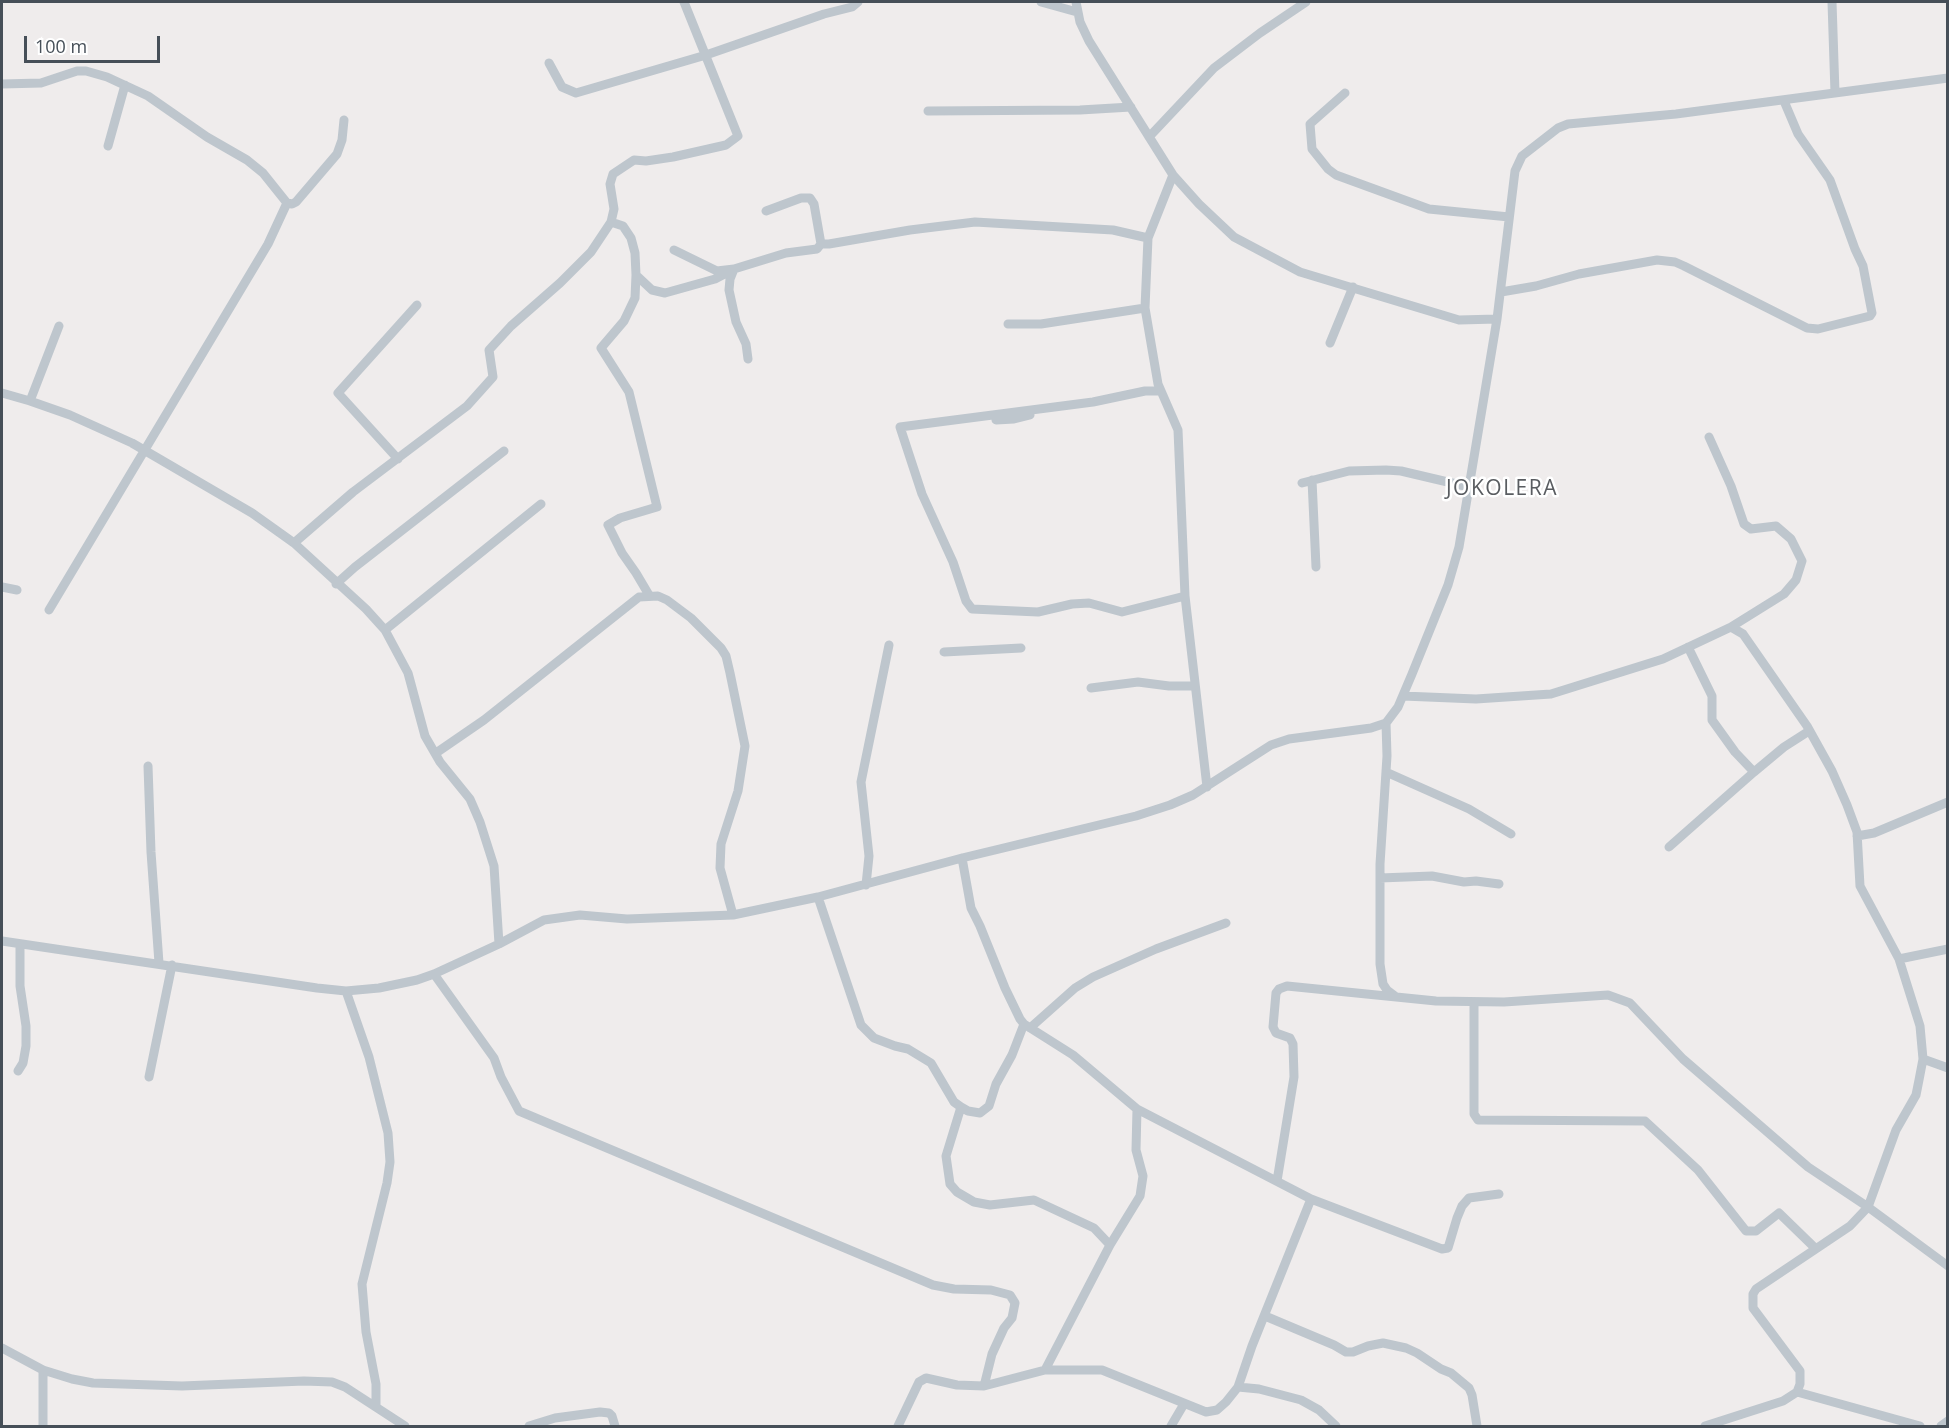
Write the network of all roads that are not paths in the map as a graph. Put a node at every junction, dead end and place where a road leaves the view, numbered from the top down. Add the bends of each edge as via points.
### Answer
1 (684, 2) edge
2 (858, 2) edge
3 (1041, 2) edge
4 (1076, 2) edge
5 (1303, 2) edge
6 (1832, 2) edge
7 (1077, 12) junction
8 (706, 55) junction
9 (549, 63) dead end
10 (1947, 78) edge
11 (2, 84) edge
12 (125, 85) junction
13 (1344, 93) dead end
14 (1834, 93) junction
15 (1784, 101) junction
16 (1131, 107) junction
17 (928, 111) dead end
18 (344, 120) dead end
19 (1149, 137) junction
20 (108, 146) dead end
21 (1173, 175) junction
22 (287, 203) junction
23 (766, 211) dead end
24 (1509, 217) junction
25 (611, 222) junction
26 (1148, 238) junction
27 (821, 244) junction
28 (674, 250) dead end
29 (735, 269) junction
30 (636, 275) junction
31 (1353, 287) junction
32 (1501, 292) junction
33 (417, 305) dead end
34 (1145, 309) junction
35 (1497, 319) junction
36 (1008, 324) dead end
37 (59, 326) dead end
38 (1330, 343) dead end
39 (748, 359) dead end
40 (1161, 391) junction
41 (2, 393) edge
42 (30, 400) junction
43 (1041, 412) dead end
44 (950, 416) dead end
45 (1709, 437) dead end
46 (504, 451) dead end
47 (398, 459) junction
48 (1312, 480) junction
49 (1302, 483) dead end
50 (1469, 487) junction
51 (541, 504) dead end
52 (294, 543) junction
53 (1316, 567) dead end
54 (336, 584) junction
55 (2, 587) edge
56 (17, 590) dead end
57 (649, 595) junction
58 (1185, 596) junction
59 (49, 610) dead end
60 (1731, 627) junction
61 (385, 630) junction
62 (889, 645) dead end
63 (1688, 647) junction
64 (1021, 648) dead end
65 (944, 652) dead end
66 (1195, 686) junction
67 (1092, 688) dead end
68 (1403, 696) junction
69 (1386, 723) junction
70 (1809, 731) junction
71 (436, 753) junction
72 (148, 766) dead end
73 (1386, 772) junction
74 (1754, 772) junction
75 (1207, 787) junction
76 (1947, 802) edge
77 (1511, 834) dead end
78 (1857, 836) junction
79 (1669, 848) dead end
80 (962, 858) junction
81 (1380, 878) junction
82 (1499, 884) dead end
83 (866, 885) junction
84 (818, 897) junction
85 (733, 915) junction
86 (1226, 923) dead end
87 (2, 941) edge
88 (20, 944) junction
89 (499, 944) junction
90 (1947, 949) edge
91 (1899, 958) junction
92 (159, 963) junction
93 (172, 966) junction
94 (434, 974) junction
95 (346, 991) junction
96 (1397, 998) junction
97 (1474, 1002) junction
98 (1027, 1026) junction
99 (1923, 1059) junction
100 (1947, 1068) edge
101 (18, 1071) dead end
102 (149, 1077) dead end
103 (961, 1107) junction
104 (1137, 1109) junction
105 (1277, 1181) junction
106 (1499, 1194) dead end
107 (1311, 1199) junction
108 (1868, 1208) junction
109 (1110, 1245) junction
110 (1815, 1248) junction
111 (1947, 1266) edge
112 (1265, 1316) junction
113 (2, 1348) edge
114 (43, 1370) junction
115 (1044, 1370) junction
116 (984, 1386) junction
117 (1238, 1387) junction
118 (1797, 1392) junction
119 (1184, 1404) junction
120 (376, 1407) junction
121 (1947, 1421) edge
122 (540, 1425) edge
123 (43, 1426) edge
124 (405, 1426) edge
125 (529, 1426) edge
126 (615, 1426) edge
127 (898, 1426) edge
128 (1172, 1426) edge
129 (1336, 1426) edge
130 (1477, 1426) edge
131 (1705, 1426) edge
132 (1920, 1426) edge
133 (1941, 1426) edge

1 - 8 street
2 - 8 street
3 - 7 street
4 - 7 street
5 - 19 street via 1214,68
6 - 14 street
7 - 16 street via 1089,41
8 - 9 street via 576,93 562,87
8 - 25 street via 738,136 726,145 624,165 613,174 610,184 614,209
10 - 14 street
11 - 12 street via 40,83 77,70
12 - 20 street
12 - 22 street via 247,160
13 - 24 street via 1311,124 1312,149 1328,169 1429,209
14 - 15 street
15 - 24 street via 1558,128 1522,156 1515,171
15 - 32 street via 1798,134 1830,180 1863,266 1870,316 1818,329 1807,328 1684,266 1657,260
16 - 17 street
16 - 19 street
18 - 22 street via 337,154 296,202
19 - 21 street
21 - 26 street
21 - 31 street via 1234,237 1300,272
22 - 59 street via 268,244
23 - 27 street via 810,198
24 - 32 street
25 - 30 street via 623,226 631,238
25 - 47 street via 591,252 489,350 493,377 467,406
26 - 27 street via 1113,230 975,222
26 - 34 street
27 - 29 street via 818,249 786,253
28 - 29 street via 717,271
29 - 30 street via 665,293 652,290
29 - 39 street via 729,290
30 - 57 street via 635,298 624,321 601,348 629,392 657,507 608,525
31 - 35 street via 1458,320
31 - 38 street
32 - 35 street
33 - 47 street via 338,393
34 - 36 street via 1041,324
34 - 40 street
35 - 50 street
37 - 42 street
40 - 58 street via 1178,430
40 - 58 street via 900,427 922,494 972,609 1038,612 1089,603 1122,612
41 - 42 street
42 - 52 street via 147,451 252,513
43 - 44 street via 1014,419
45 - 60 street via 1744,524 1751,529 1776,526 1791,539 1802,561 1796,580 1784,594
46 - 54 street
47 - 52 street
48 - 49 street
48 - 50 street via 1349,471 1386,470
48 - 53 street
50 - 68 street via 1449,585
51 - 61 street
52 - 54 street
54 - 61 street
55 - 56 street
57 - 71 street via 639,597 484,720
57 - 85 street via 676,606 726,656 744,746 738,791 721,843 720,868
58 - 66 street
60 - 63 street
60 - 70 street via 1743,634
61 - 71 street via 408,673 425,736
62 - 83 street via 861,782 869,856
63 - 68 street via 1663,659 1551,694 1476,699
63 - 74 street via 1712,696 1712,720
64 - 65 street
66 - 67 street via 1138,682
66 - 75 street
68 - 69 street
69 - 73 street
69 - 75 street via 1271,745
70 - 74 street
70 - 78 street via 1832,771
71 - 89 street via 470,799 487,839 494,866
72 - 92 street
73 - 77 street via 1469,809
73 - 81 street
74 - 79 street
75 - 80 street via 1136,816
76 - 78 street via 1874,833
78 - 91 street via 1860,886
80 - 83 street
80 - 98 street via 971,908 1005,987
81 - 82 street via 1432,876
81 - 96 street via 1380,964 1383,984
83 - 84 street
84 - 85 street
84 - 103 street via 861,1025 874,1038 908,1049 932,1064
85 - 89 street via 662,919 556,917
86 - 98 street via 1121,963 1075,988
87 - 88 street
88 - 92 street
88 - 101 street via 26,1046
89 - 94 street
90 - 91 street
91 - 99 street via 1920,1026
92 - 93 street
93 - 95 street
93 - 102 street
94 - 95 street via 379,988
94 - 116 street via 494,1058 519,1111 933,1285 1010,1295 1015,1303 1012,1318 992,1354
95 - 120 street via 381,1098 390,1162 362,1284
96 - 97 street
96 - 105 street via 1287,986 1277,991 1273,1030 1290,1038 1294,1077
97 - 108 street via 1608,995 1622,999 1683,1059 1786,1149
97 - 110 street via 1474,1114 1478,1120 1646,1121 1698,1170 1746,1231 1756,1232 1779,1213
98 - 103 street via 996,1084 989,1106 980,1113
98 - 104 street via 1073,1055
99 - 100 street
99 - 108 street via 1916,1095 1896,1131
103 - 109 street via 946,1156 950,1184 957,1192 974,1202 990,1205 1034,1200 1094,1228
104 - 105 street
104 - 109 street via 1136,1150 1143,1185
105 - 107 street
106 - 107 street via 1469,1198 1462,1206 1448,1248 1442,1250
107 - 112 street
108 - 110 street via 1850,1226
108 - 111 street
109 - 115 street
110 - 118 street via 1756,1289 1752,1298 1756,1313 1798,1367 1801,1377
112 - 117 street
112 - 130 street via 1346,1352 1383,1343 1417,1353 1468,1388
113 - 114 street
114 - 120 street via 93,1383 182,1386 332,1382
114 - 123 street
115 - 116 street
115 - 119 street via 1102,1370
116 - 127 street via 926,1378 919,1382
117 - 119 street via 1211,1412
117 - 129 street via 1301,1400
118 - 131 street via 1783,1401
118 - 132 street
119 - 128 street
120 - 124 street
121 - 133 street
122 - 125 street
122 - 126 street via 555,1418 600,1412 609,1413

